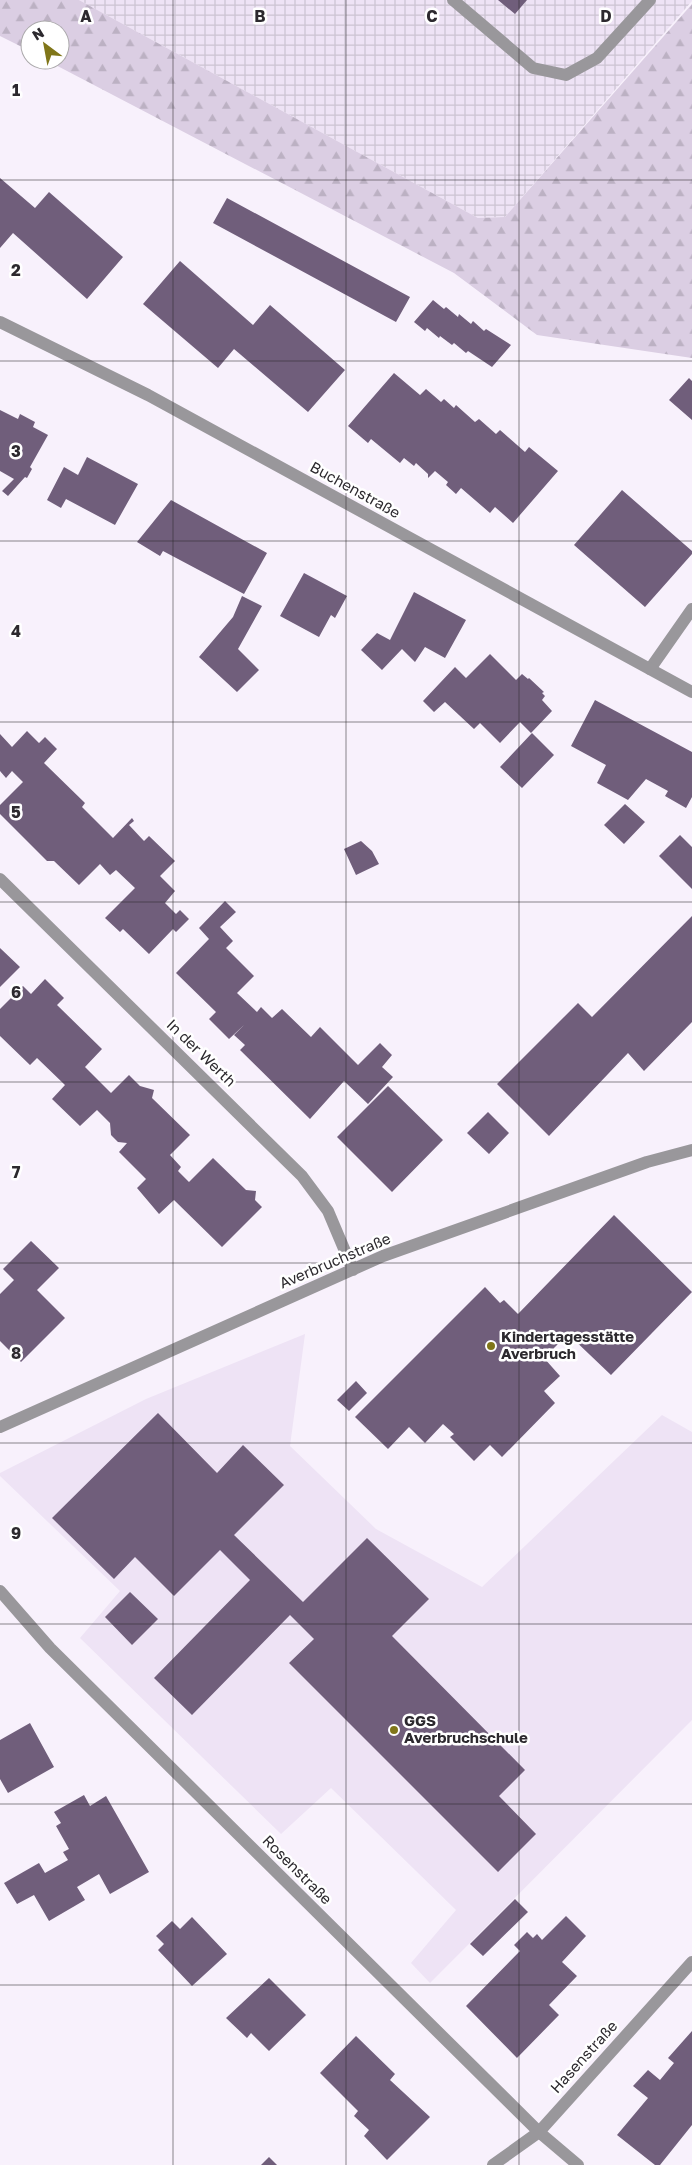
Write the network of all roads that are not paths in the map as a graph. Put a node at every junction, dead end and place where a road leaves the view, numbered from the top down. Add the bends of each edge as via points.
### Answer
1 (453, 0) edge
2 (650, 0) edge
3 (0, 322) edge
4 (692, 609) edge
5 (650, 669) junction
6 (692, 692) edge
7 (0, 879) edge
8 (692, 1150) edge
9 (353, 1270) junction
10 (0, 1427) edge
11 (0, 1591) edge
12 (692, 1962) edge
13 (538, 2132) junction
14 (493, 2165) edge
15 (578, 2165) edge

1 - 2 street via 533,68 566,75 596,58
3 - 5 street, Buchenstraße via 148,395
4 - 5 street
5 - 6 street, Buchenstraße
7 - 9 street, In der Werth via 302,1176 328,1211
8 - 9 street, Averbruchstraße via 502,1212
9 - 10 street, Averbruchstraße
11 - 13 street, Rosenstraße via 50,1648
12 - 13 street, Hasenstraße
13 - 14 street, Hasenstraße
13 - 15 street, Rosenstraße

